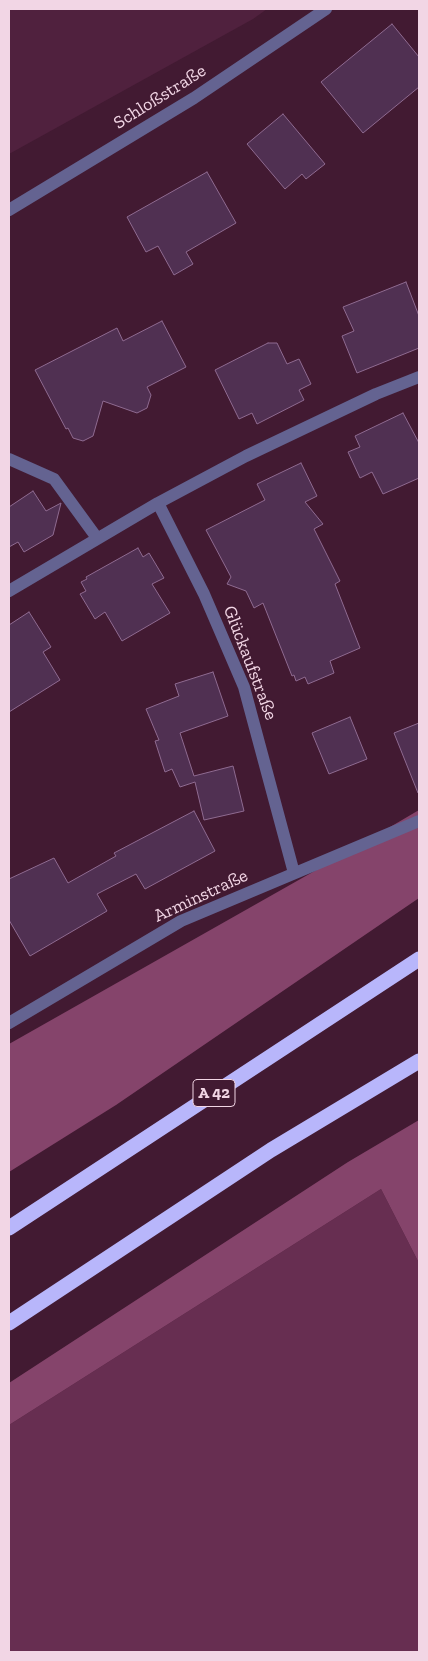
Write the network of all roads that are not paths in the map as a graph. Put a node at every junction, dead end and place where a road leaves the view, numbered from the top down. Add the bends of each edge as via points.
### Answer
1 (326, 9) edge
2 (9, 210) edge
3 (419, 377) edge
4 (9, 459) edge
5 (158, 503) junction
6 (97, 538) junction
7 (9, 591) edge
8 (419, 822) edge
9 (294, 873) junction
10 (419, 959) edge
11 (9, 1023) edge
12 (419, 1061) edge
13 (9, 1228) edge
14 (9, 1323) edge

1 - 2 street, Schloßstraße via 194,98
3 - 5 street via 324,418
4 - 6 street via 54,479
5 - 6 street
5 - 9 street, Glückaufstraße via 204,594 244,687
6 - 7 street
8 - 9 street, Arminstraße
9 - 11 street, Arminstraße via 181,922
10 - 13 highway, A 42
12 - 14 highway via 271,1150

